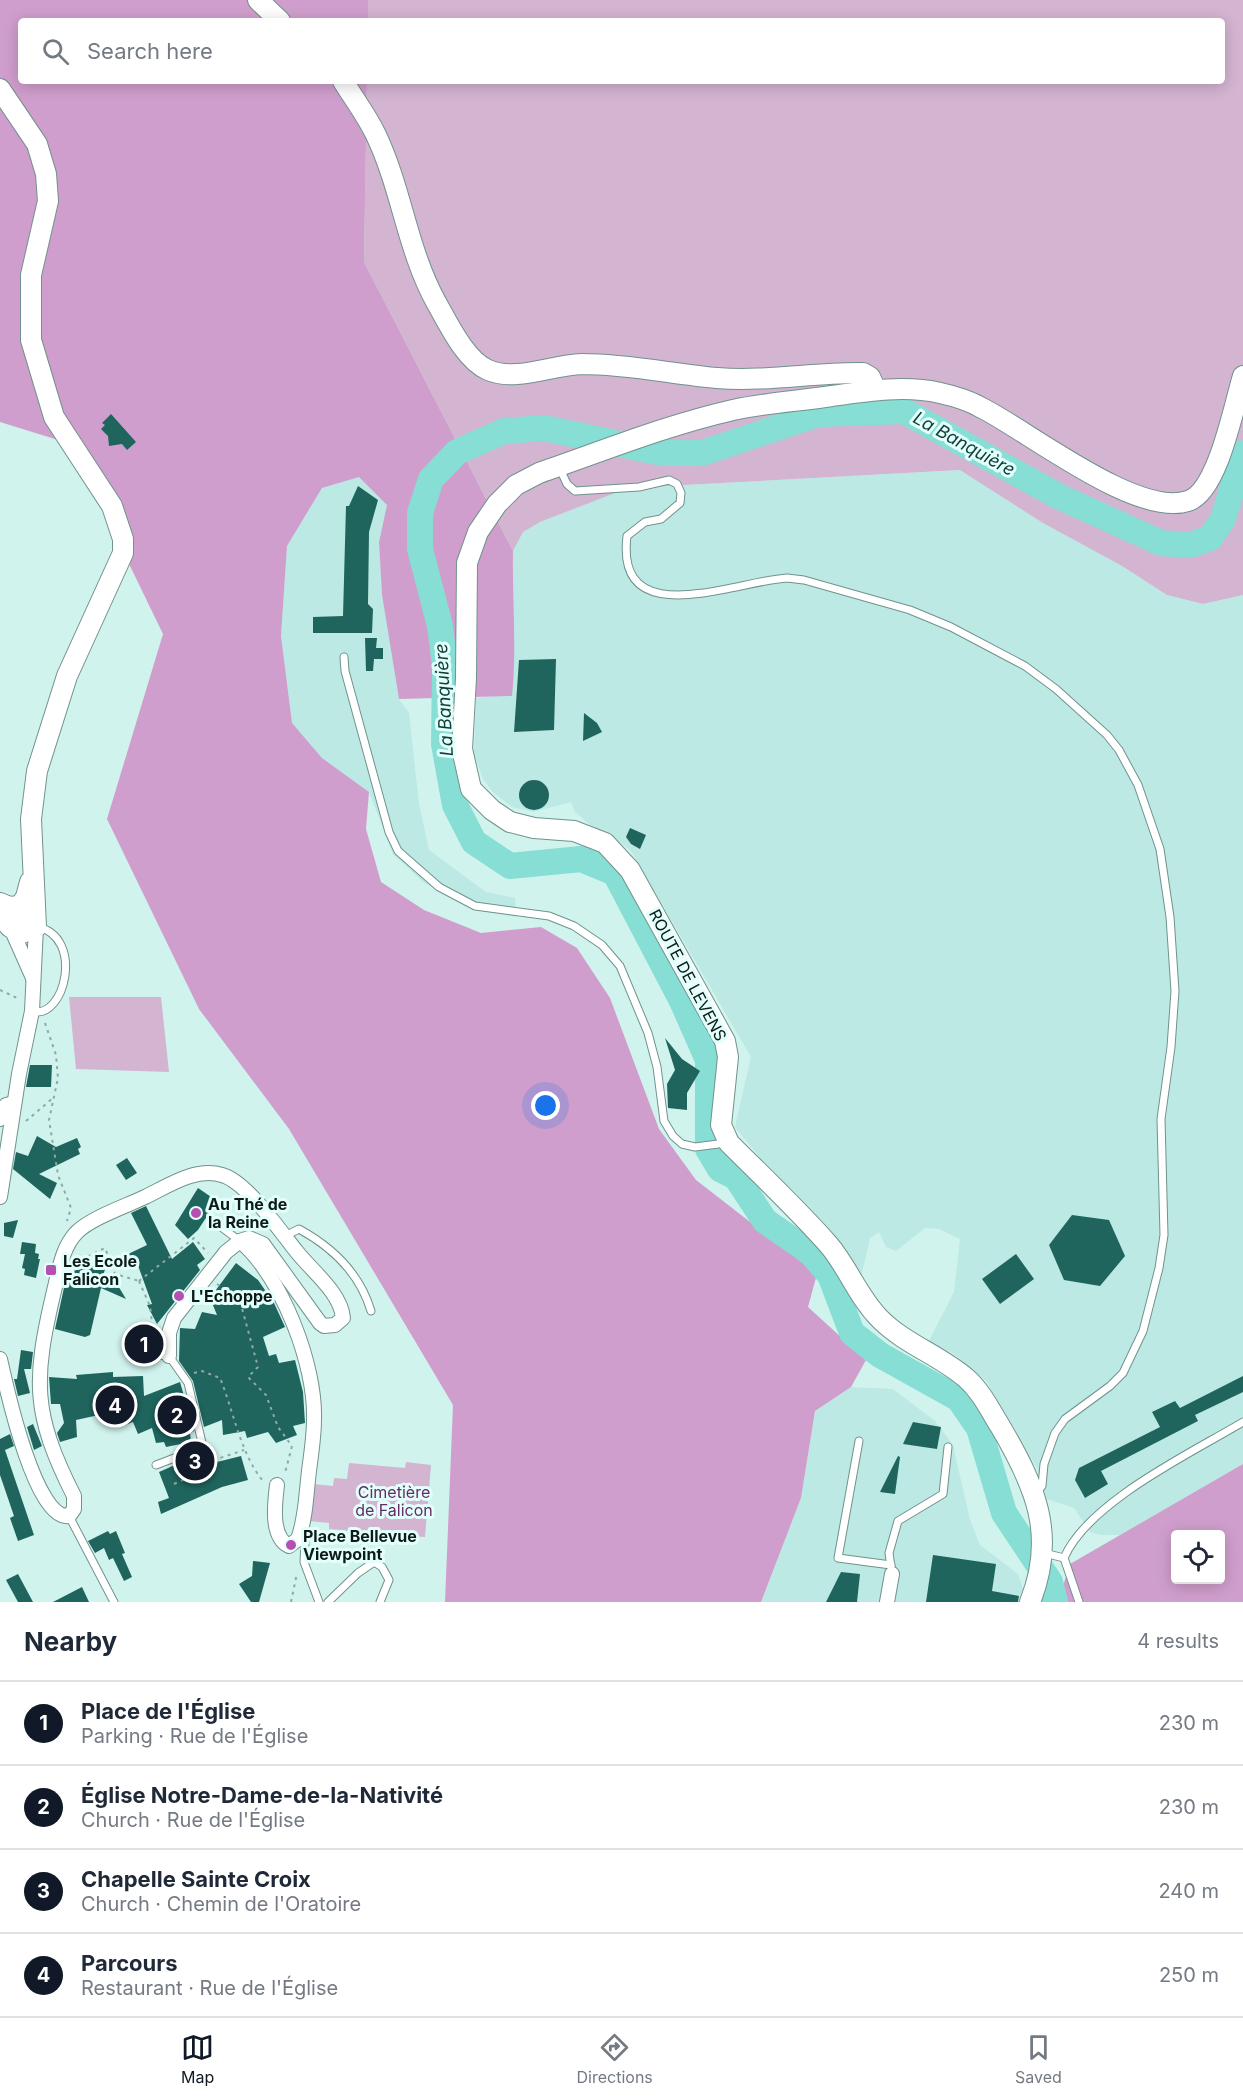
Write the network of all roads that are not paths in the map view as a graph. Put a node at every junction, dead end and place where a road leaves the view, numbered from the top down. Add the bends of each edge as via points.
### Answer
1 (258, 0) edge
2 (277, 18) edge
3 (345, 84) edge
4 (0, 89) edge
5 (1243, 376) edge
6 (876, 390) junction
7 (567, 463) junction
8 (344, 657) dead end
9 (32, 873) junction
10 (9, 911) edge
11 (36, 927) junction
12 (34, 980) junction
13 (37, 1012) junction
14 (14, 1103) junction
15 (0, 1119) edge
16 (725, 1143) junction
17 (0, 1197) edge
18 (221, 1227) dead end
19 (285, 1236) junction
20 (240, 1241) junction
21 (371, 1311) dead end
22 (128, 1352) dead end
23 (169, 1356) junction
24 (0, 1359) edge
25 (1243, 1422) edge
26 (859, 1441) dead end
27 (948, 1447) dead end
28 (156, 1465) dead end
29 (277, 1485) road end
30 (1035, 1494) junction
31 (69, 1516) junction
32 (301, 1532) junction
33 (1044, 1552) junction
34 (1066, 1555) junction
35 (892, 1570) junction
36 (114, 1602) edge
37 (319, 1602) edge
38 (328, 1602) edge
39 (380, 1602) edge
40 (887, 1602) edge
41 (1030, 1602) edge
42 (1079, 1602) edge

1 - 2 street
3 - 6 street via 376,135 400,200 416,262 470,355 485,369 502,375 520,375 557,365 632,366 717,378 756,379 863,373 870,377
4 - 9 street via 37,144 46,174 48,201 31,275 31,340 54,417 112,506 123,539 123,553 67,676 37,771
5 - 6 street, ROUTE DE LEVENS via 1208,484 1197,498 1177,504 1141,496 1087,472 981,407 939,392
6 - 7 street, ROUTE DE LEVENS via 734,410
7 - 16 street, ROUTE DE LEVENS via 516,485 478,532 467,563 462,749 471,789 510,822 574,831 605,843 630,870 724,1041 728,1057 722,1125
7 - 30 lane via 567,484 575,491 639,488 669,480 677,484 680,503 662,519 645,522 627,536 630,572 647,591 669,596 787,578 910,610 994,648 1056,689 1107,735 1138,785 1160,849 1175,991 1161,1119 1164,1235 1143,1331 1123,1373 1065,1419 1055,1433 1044,1464 1042,1486
8 - 16 lane via 389,832 398,851 439,887 475,906 549,916 574,926 602,945 620,966 648,1033 664,1121 678,1140 695,1147
9 - 10 street via 26,897
9 - 11 street
10 - 11 street via 22,933
10 - 12 street
11 - 12 street
11 - 13 lane via 55,934 65,952 58,998 52,1006
12 - 13 street
13 - 14 street
14 - 15 street via 6,1105
14 - 17 street
16 - 30 street via 828,1244 879,1318 969,1380 1023,1465
18 - 20 lane
19 - 20 street via 340,1304 343,1318 335,1325 320,1323 263,1244 254,1238
19 - 21 lane via 299,1229 331,1250 345,1264
19 - 31 street via 233,1180 221,1174 197,1174 83,1226 68,1243 43,1344 38,1387 43,1425 74,1496 74,1509
20 - 23 street via 217,1263 173,1322
20 - 32 street via 279,1291 311,1382 315,1419
22 - 23 lane
23 - 28 lane via 188,1383 203,1447
24 - 31 street via 29,1465 48,1504 58,1514
25 - 34 lane via 1130,1489 1084,1528
26 - 35 lane via 838,1558
27 - 35 lane via 943,1494 898,1521 889,1553
29 - 32 street via 274,1513 280,1538 289,1546
30 - 33 street
31 - 36 lane
32 - 37 lane via 304,1562
33 - 34 lane
33 - 41 street
34 - 42 lane
35 - 40 street
38 - 39 lane via 374,1562 389,1580

